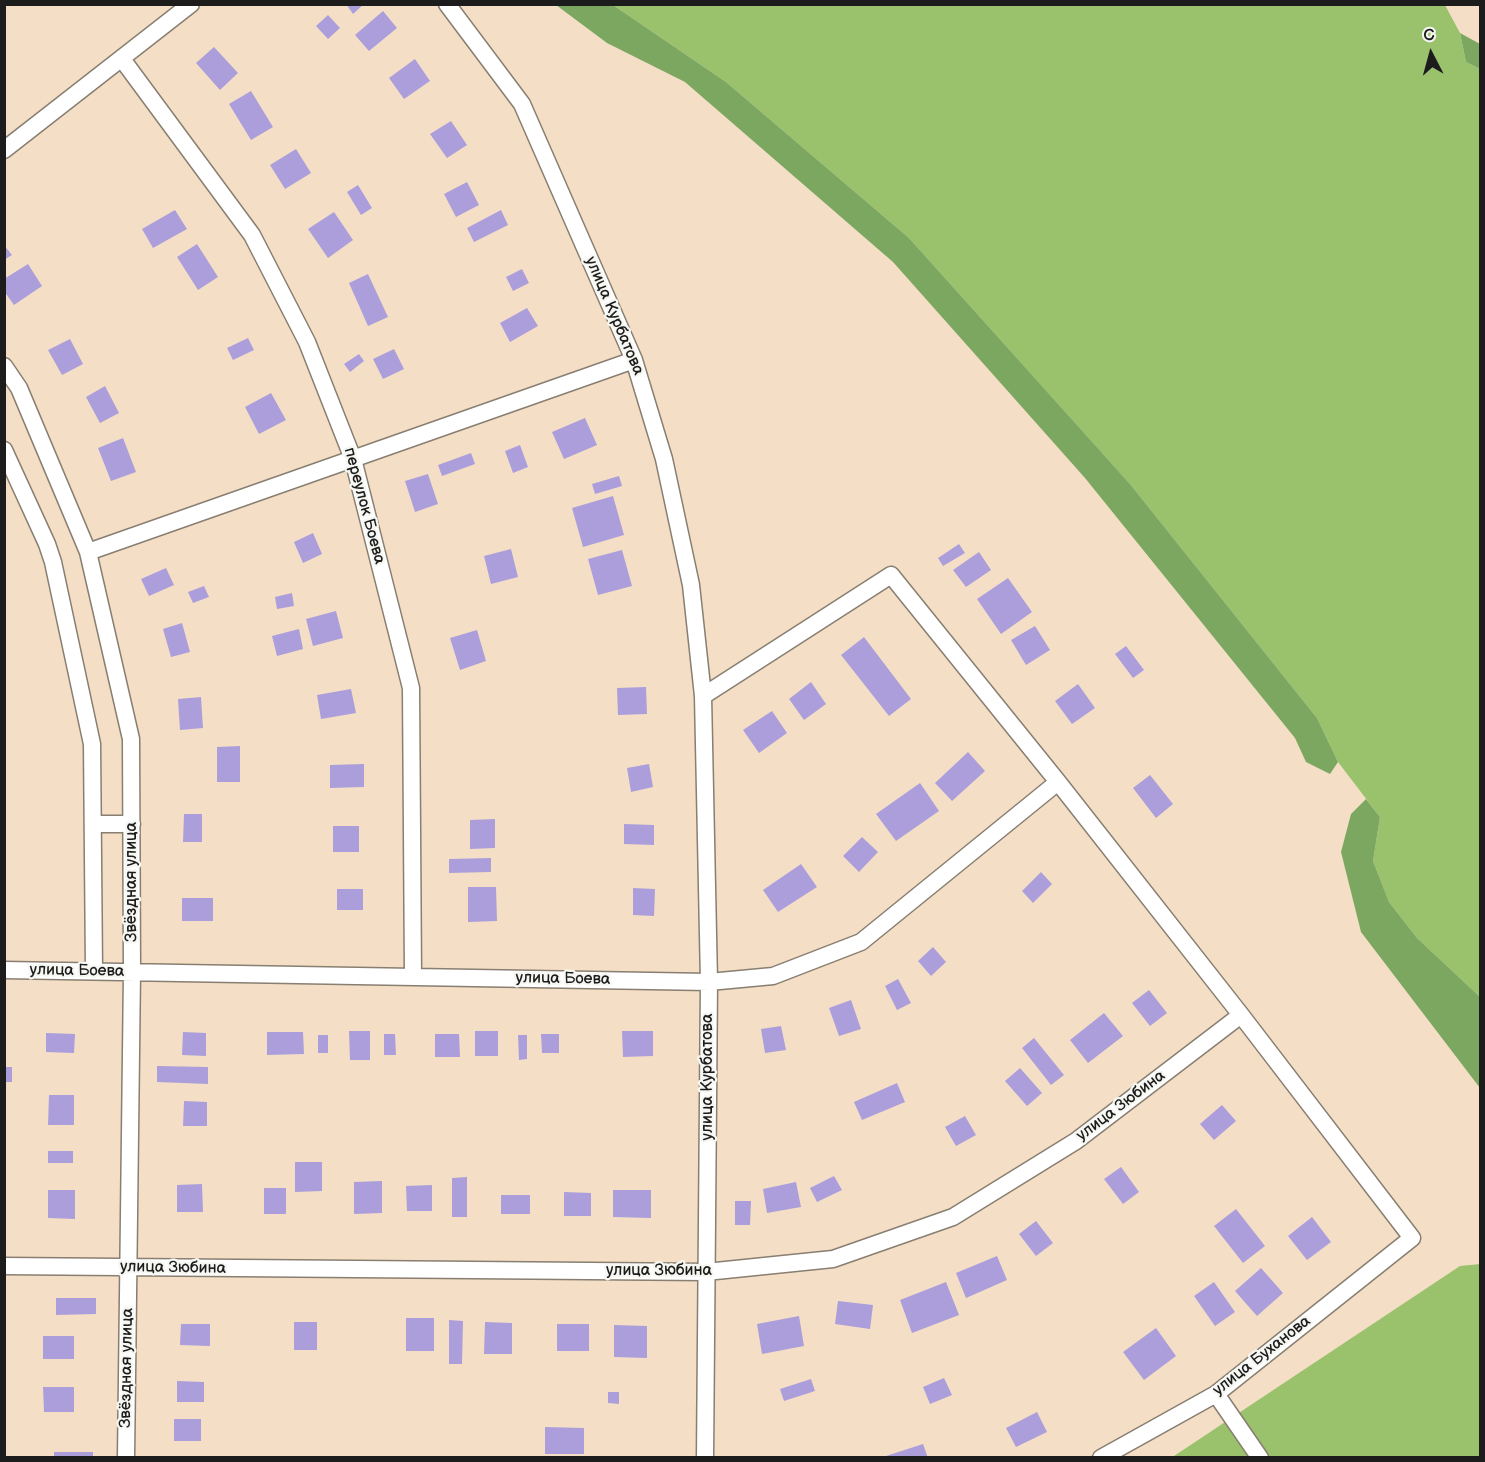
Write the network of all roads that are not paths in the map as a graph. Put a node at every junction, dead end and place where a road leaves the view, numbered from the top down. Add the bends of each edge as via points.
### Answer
1 (191, 4) edge
2 (447, 4) edge
3 (122, 59) junction
4 (4, 150) edge
5 (634, 360) junction
6 (4, 366) edge
7 (4, 450) edge
8 (353, 459) junction
9 (88, 552) junction
10 (703, 696) junction
11 (1058, 782) junction
12 (93, 824) junction
13 (132, 824) junction
14 (4, 970) edge
15 (94, 971) junction
16 (132, 972) junction
17 (413, 977) junction
18 (709, 982) junction
19 (1241, 1015) junction
20 (4, 1266) edge
21 (128, 1267) junction
22 (706, 1272) junction
23 (1216, 1394) junction
24 (126, 1458) edge
25 (705, 1458) edge
26 (1101, 1458) edge
27 (1260, 1458) edge

1 - 3 street
2 - 5 street, улица Курбатова via 522,104
3 - 4 street
3 - 8 street, переулок Боева via 252,235 307,342
5 - 8 street
5 - 10 street, улица Курбатова via 664,459 691,585
6 - 9 street, Звёздная улица via 19,388
7 - 12 street via 53,562 92,744
8 - 9 street
8 - 17 street, переулок Боева via 411,688
9 - 13 street, Звёздная улица via 131,739
10 - 11 street via 891,574
10 - 18 street, улица Курбатова
11 - 18 street, улица Боева via 861,942 773,976
11 - 19 street
12 - 13 street
12 - 15 street
13 - 16 street, Звёздная улица
14 - 15 street, улица Боева
15 - 16 street, улица Боева
16 - 17 street, улица Боева
16 - 21 street, Звёздная улица
17 - 18 street, улица Боева
18 - 22 street, улица Курбатова
19 - 22 street, улица Зюбина via 1076,1141 953,1217 833,1259
19 - 23 street, улица Буханова via 1412,1238
20 - 21 street, улица Зюбина
21 - 22 street, улица Зюбина
21 - 24 street, Звёздная улица
22 - 25 street, улица Курбатова
23 - 26 street, улица Буханова
23 - 27 street

